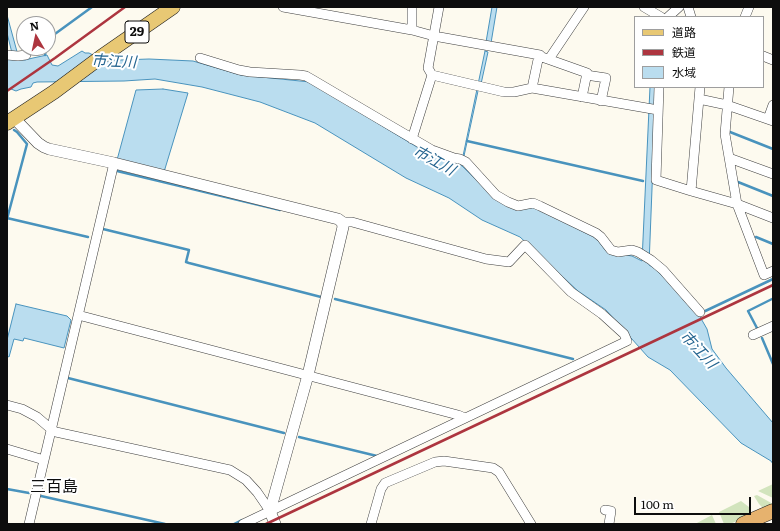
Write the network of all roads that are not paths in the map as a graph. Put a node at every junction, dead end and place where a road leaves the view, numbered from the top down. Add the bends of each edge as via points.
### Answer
1 (173, 7) edge
2 (284, 7) edge
3 (412, 7) edge
4 (439, 7) edge
5 (584, 7) edge
6 (679, 7) edge
7 (646, 8) edge
8 (659, 16) edge
9 (669, 16) edge
10 (412, 30) junction
11 (434, 36) junction
12 (539, 55) junction
13 (200, 58) dead end
14 (549, 59) junction
15 (432, 75) junction
16 (586, 75) junction
17 (532, 88) junction
18 (659, 88) edge
19 (700, 88) edge
20 (729, 88) edge
21 (582, 97) junction
22 (699, 99) junction
23 (601, 101) junction
24 (727, 105) junction
25 (773, 105) edge
26 (654, 110) junction
27 (770, 120) edge
28 (11, 121) edge
29 (412, 139) junction
30 (729, 158) junction
31 (114, 163) junction
32 (773, 174) edge
33 (691, 191) junction
34 (737, 204) junction
35 (773, 218) edge
36 (342, 222) junction
37 (773, 271) edge
38 (700, 312) dead end
39 (78, 315) junction
40 (773, 326) edge
41 (753, 334) dead end
42 (308, 375) junction
43 (7, 405) edge
44 (465, 418) junction
45 (51, 429) junction
46 (7, 449) edge
47 (44, 460) junction
48 (605, 510) dead end
49 (270, 511) junction
50 (773, 511) edge
51 (29, 524) edge
52 (243, 524) edge
53 (275, 524) edge
54 (371, 524) edge
55 (531, 524) edge
56 (609, 524) edge
57 (743, 524) edge

1 - 28 main road, 29
2 - 10 street
3 - 10 street
4 - 11 street
5 - 14 street
6 - 9 street
7 - 8 street
10 - 11 street
11 - 12 street
11 - 15 street via 428,68
12 - 14 street
12 - 17 street
13 - 29 street via 250,72 306,76
14 - 16 street via 587,73
15 - 17 street via 504,92
15 - 29 street
16 - 21 street
16 - 23 street via 606,78
17 - 21 street
18 - 26 street
19 - 22 street
20 - 24 street
21 - 23 street
22 - 24 street
22 - 33 street
23 - 26 street
24 - 27 street
24 - 30 street via 725,134
25 - 27 street
26 - 33 street via 656,180
28 - 31 street via 44,147
29 - 38 street via 432,150 466,162 496,195 508,202 518,206 533,203 601,236 611,250 632,250 641,254 663,270
30 - 32 street
30 - 34 street
31 - 36 street via 338,218
31 - 39 street
33 - 34 street
34 - 35 street
34 - 37 street via 764,275
36 - 42 street via 343,227
36 - 44 street via 352,222 486,259 509,262 525,245 571,292 602,314 624,334 627,342
39 - 42 street
39 - 45 street
40 - 41 street
42 - 44 street
42 - 49 street
43 - 45 street via 37,417
44 - 49 street
45 - 47 street
45 - 49 street via 230,470 246,480
46 - 47 street
47 - 51 street
48 - 56 street via 611,511
49 - 52 street
49 - 53 street
50 - 57 highway
54 - 55 street via 381,489 385,484 434,462 444,461 493,468 499,472

